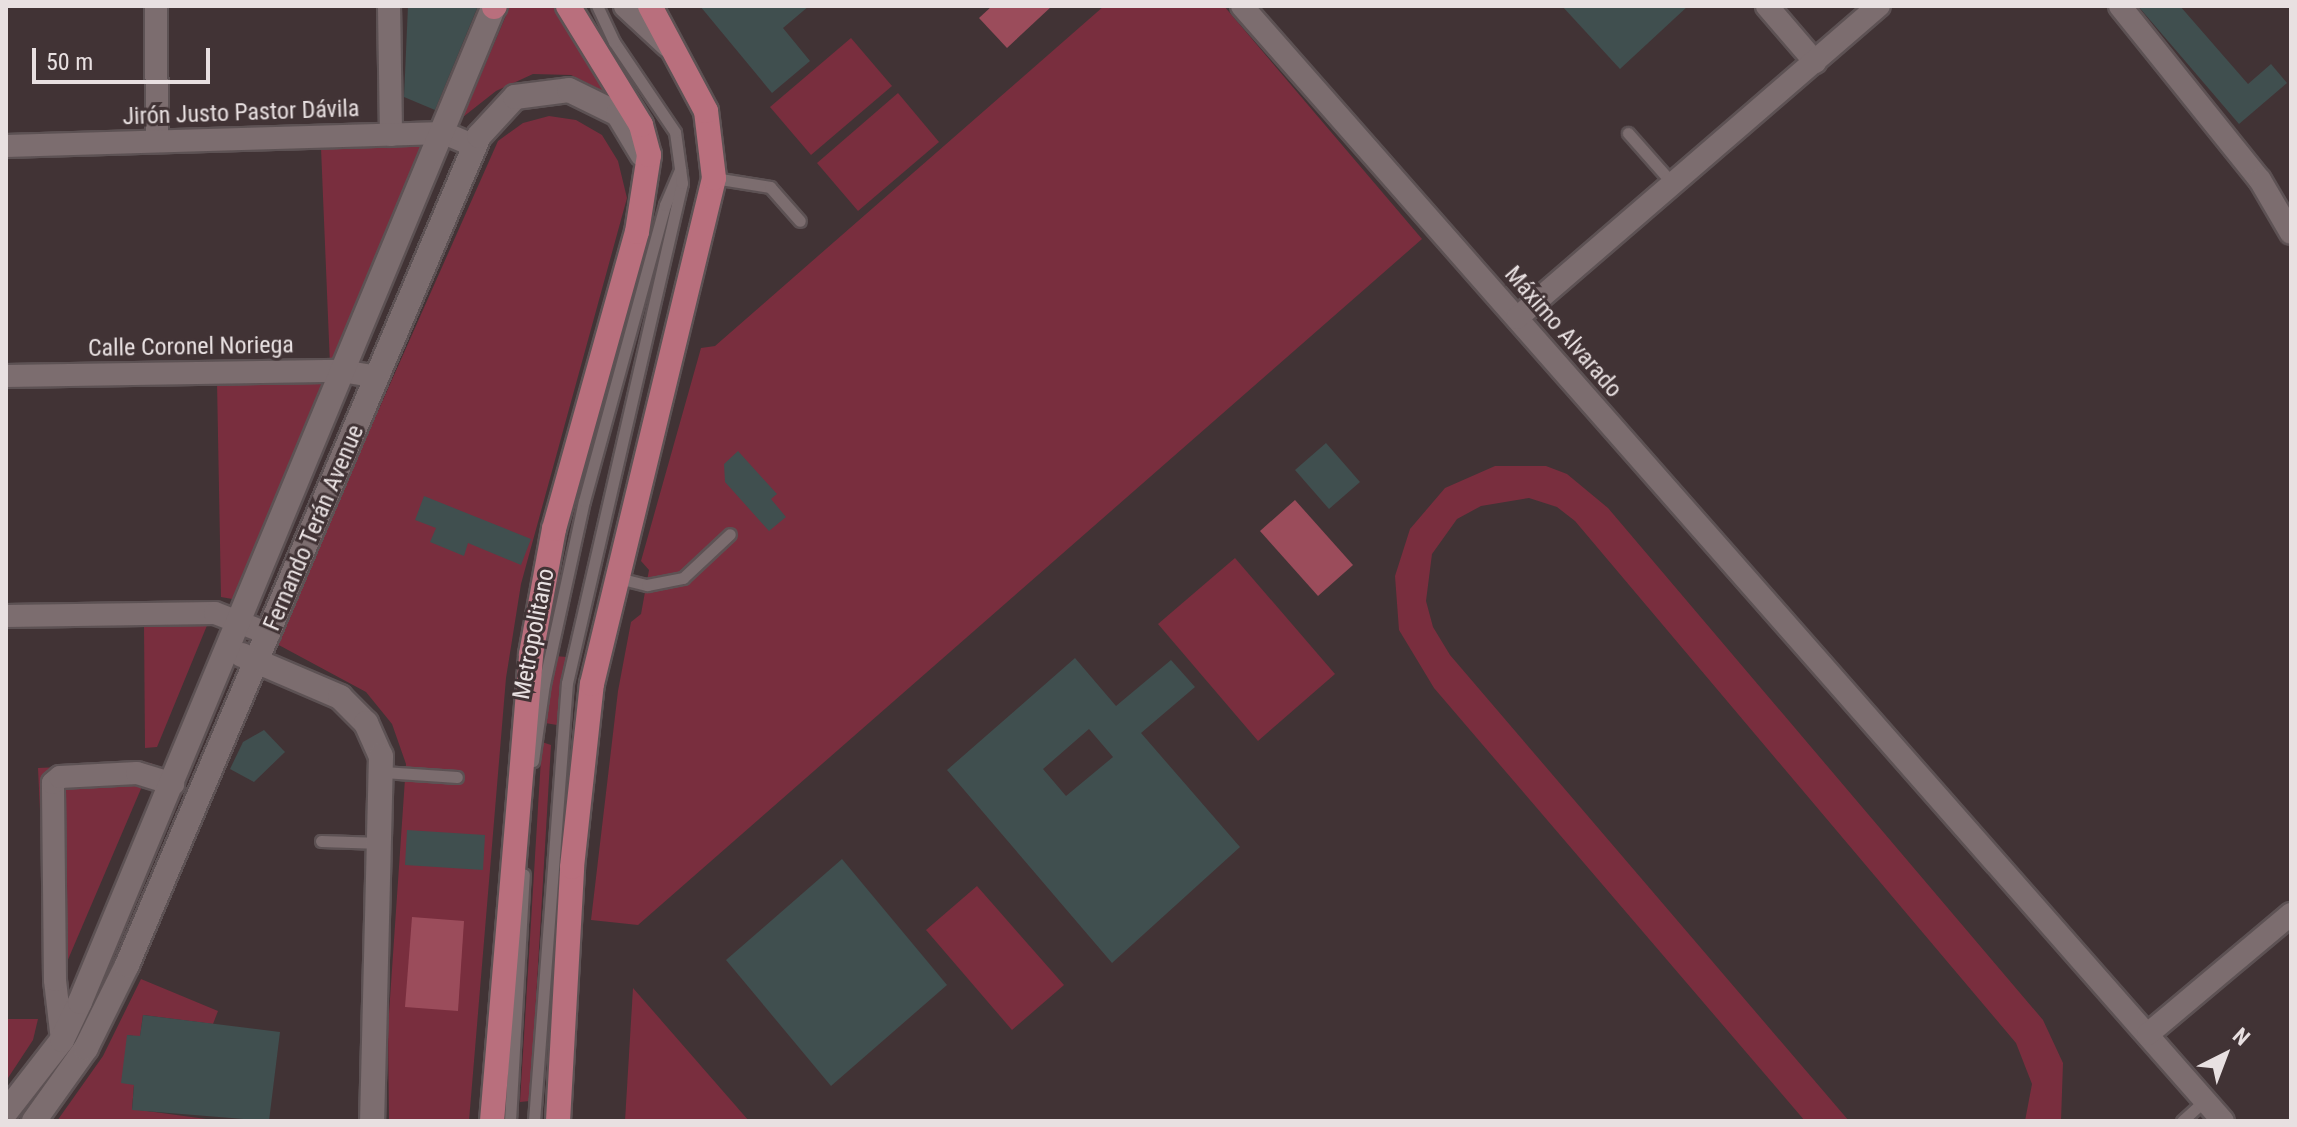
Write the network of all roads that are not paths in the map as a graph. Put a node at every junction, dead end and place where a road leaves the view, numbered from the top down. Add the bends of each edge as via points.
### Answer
1 (156, 6) edge
2 (389, 6) edge
3 (494, 6) edge
4 (568, 6) edge
5 (597, 6) edge
6 (626, 6) edge
7 (650, 6) edge
8 (1242, 6) edge
9 (1767, 6) edge
10 (1879, 6) edge
11 (2120, 6) edge
12 (681, 58) junction
13 (1815, 62) junction
14 (444, 133) junction
15 (1628, 133) dead end
16 (391, 135) junction
17 (157, 141) junction
18 (6, 146) edge
19 (474, 146) junction
20 (680, 169) junction
21 (647, 176) junction
22 (714, 178) junction
23 (1673, 184) junction
24 (800, 221) dead end
25 (2291, 233) edge
26 (1517, 318) junction
27 (341, 371) junction
28 (6, 376) edge
29 (377, 377) junction
30 (730, 534) dead end
31 (614, 577) junction
32 (6, 616) edge
33 (240, 622) junction
34 (269, 634) junction
35 (229, 649) junction
36 (258, 661) junction
37 (383, 772) junction
38 (457, 777) dead end
39 (173, 784) junction
40 (321, 841) dead end
41 (382, 843) junction
42 (2291, 914) edge
43 (2148, 1034) junction
44 (62, 1040) junction
45 (2205, 1100) junction
46 (6, 1112) edge
47 (34, 1121) edge
48 (372, 1121) edge
49 (492, 1121) edge
50 (510, 1121) edge
51 (534, 1121) edge
52 (558, 1121) edge
53 (2182, 1121) edge
54 (2223, 1121) edge

1 - 17 street
2 - 16 street
3 - 14 main road, Fernando Terán Avenue
4 - 21 main road via 641,125 649,155
5 - 20 lane, Metropolitano via 614,42 675,132
6 - 12 main road
7 - 12 main road
8 - 26 street, Máximo Alvarado
9 - 13 street
10 - 13 street
11 - 25 street via 2260,180
12 - 22 main road via 712,131
13 - 23 street
14 - 16 street, Jirón Justo Pastor Dávila
14 - 19 street, Jirón Justo Pastor Dávila
14 - 27 main road, Fernando Terán Avenue
15 - 23 lane
16 - 17 street, Jirón Justo Pastor Dávila
17 - 18 street, Jirón Justo Pastor Dávila
19 - 21 main road, Fernando Terán Avenue via 495,114 515,97 569,90 618,114 636,139
19 - 29 main road, Fernando Terán Avenue
20 - 50 lane, Metropolitano via 665,205 584,501 544,684 526,842
20 - 51 lane, Metropolitano via 676,221 567,683
21 - 49 main road via 637,232 554,529 531,654
22 - 24 lane via 770,187
22 - 31 main road
23 - 26 street
26 - 43 street, Máximo Alvarado
27 - 28 street, Calle Coronel Noriega
27 - 29 street, Calle Coronel Noriega
27 - 33 main road, Fernando Terán Avenue
29 - 34 main road, Fernando Terán Avenue
30 - 31 lane via 683,578 647,585
31 - 52 main road via 592,684 572,867
32 - 33 street via 215,613
33 - 34 street
33 - 35 main road, Fernando Terán Avenue
34 - 36 main road, Fernando Terán Avenue
35 - 36 main road
35 - 39 main road, Fernando Terán Avenue
36 - 37 main road via 340,697 366,723
36 - 47 main road, Fernando Terán Avenue via 100,1021 55,1097
37 - 38 lane
37 - 41 main road
39 - 44 main road, Fernando Terán Avenue
39 - 44 street via 137,773 60,777 53,783 55,980
40 - 41 lane
41 - 48 main road
42 - 43 street
43 - 45 street, Máximo Alvarado
44 - 46 main road, Fernando Terán Avenue
45 - 53 lane
45 - 54 street, Máximo Alvarado

